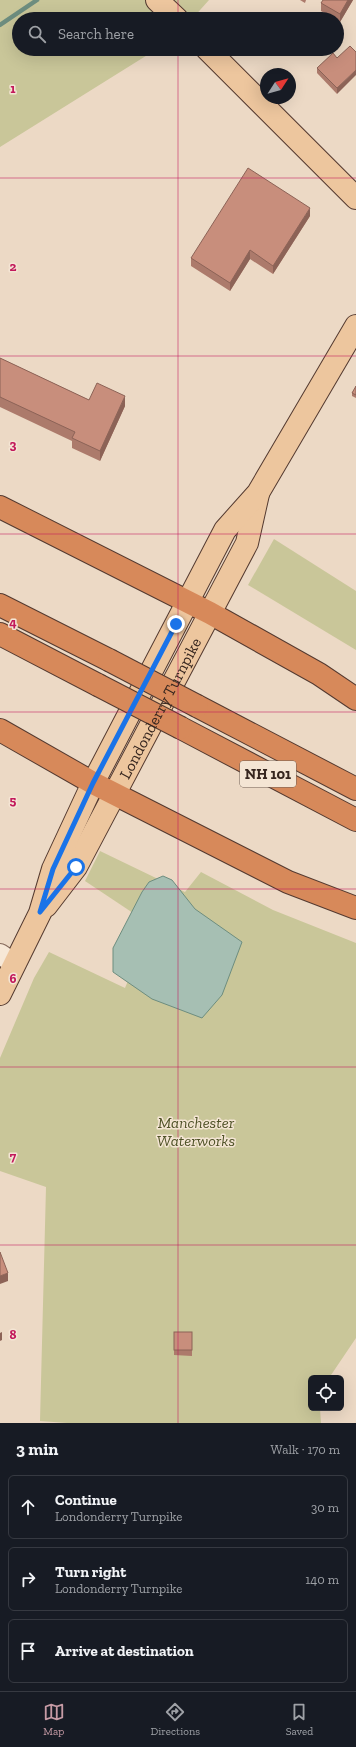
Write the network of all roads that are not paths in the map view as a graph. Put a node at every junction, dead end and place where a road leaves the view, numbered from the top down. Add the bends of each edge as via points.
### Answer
1 (157, 0) edge
2 (170, 12) edge
3 (214, 56) edge
4 (356, 198) edge
5 (356, 326) edge
6 (258, 493) junction
7 (0, 507) edge
8 (187, 603) junction
9 (0, 605) edge
10 (210, 613) junction
11 (0, 634) edge
12 (356, 699) edge
13 (0, 730) edge
14 (93, 783) junction
15 (356, 789) edge
16 (116, 794) junction
17 (356, 820) edge
18 (356, 908) edge
19 (40, 912) junction
20 (8, 959) edge
21 (0, 994) edge

1 - 2 main road
3 - 4 main road
5 - 6 main road, Londonderry Turnpike
6 - 8 main road, Londonderry Turnpike via 225,530
6 - 10 main road, Londonderry Turnpike via 248,543
7 - 8 highway
8 - 10 highway
8 - 14 main road, Londonderry Turnpike
9 - 15 highway, NH 101, bridge
10 - 12 highway via 319,674
10 - 16 main road, Londonderry Turnpike
11 - 17 highway, NH 101, bridge
13 - 14 highway
14 - 16 highway
14 - 19 main road, Londonderry Turnpike via 53,869
16 - 18 highway via 288,882
16 - 19 main road, Londonderry Turnpike via 76,867
19 - 20 main road, Londonderry Turnpike
20 - 21 main road, Londonderry Turnpike

